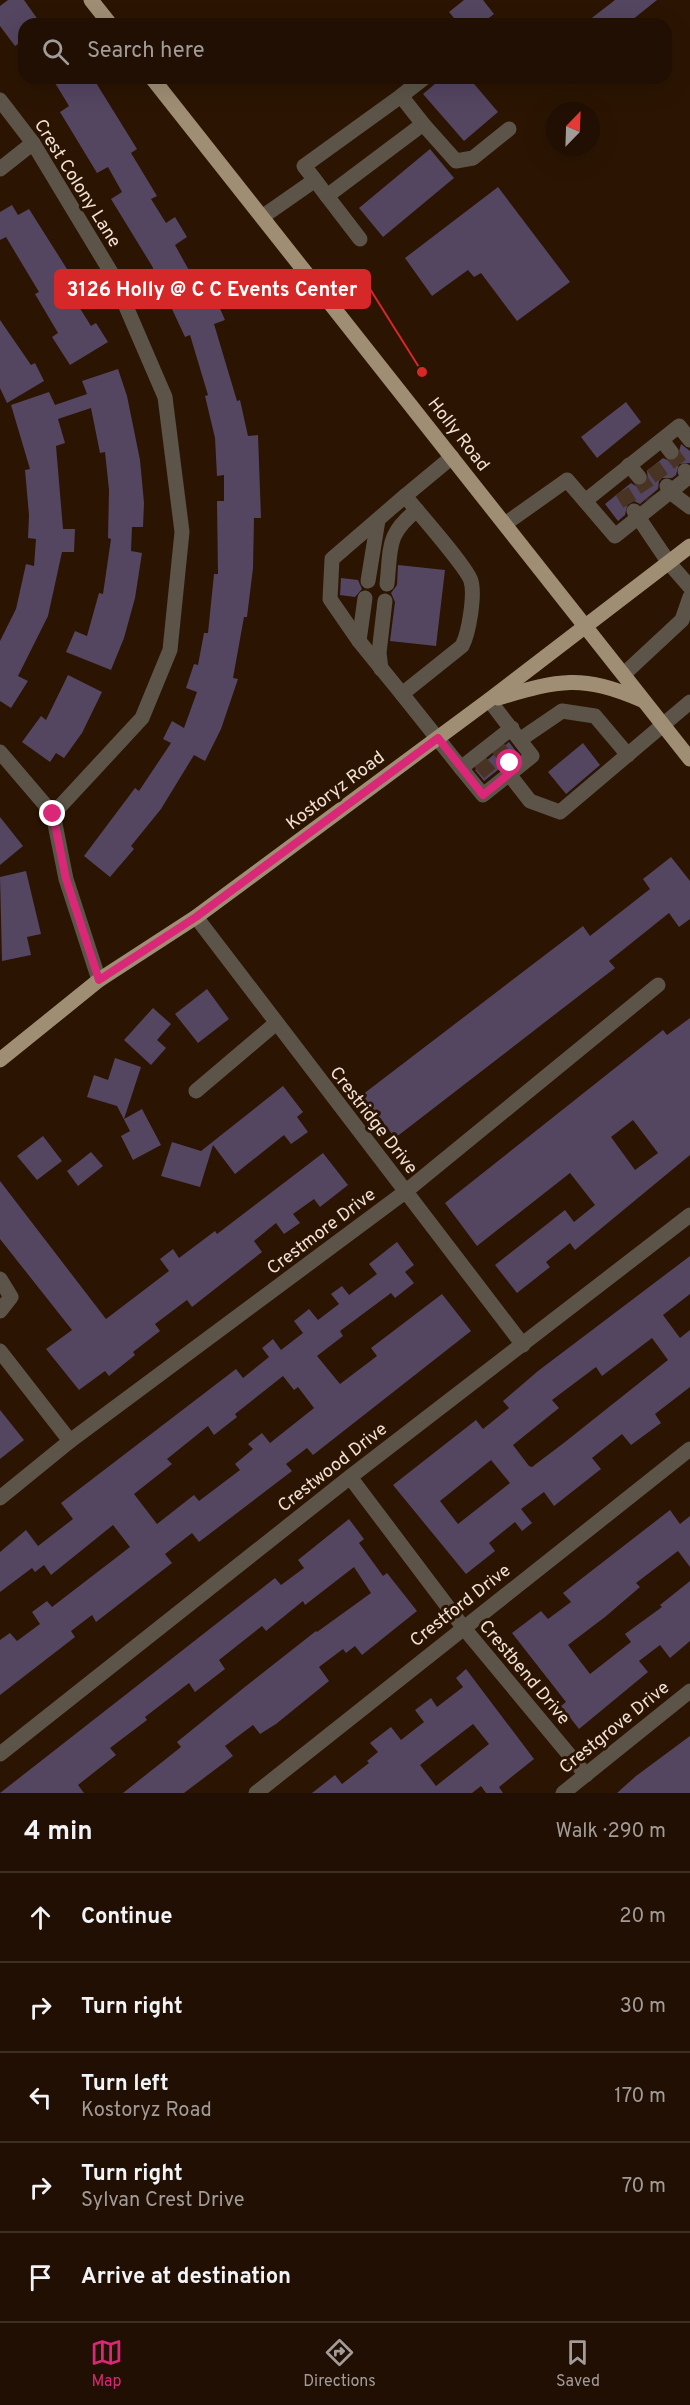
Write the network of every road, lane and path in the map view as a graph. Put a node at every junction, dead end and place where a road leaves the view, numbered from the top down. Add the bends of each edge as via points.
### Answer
1 (91, 0) edge
2 (105, 18) edge
3 (157, 84) edge
4 (416, 84) edge
5 (401, 96) junction
6 (0, 100) edge
7 (423, 124) junction
8 (509, 129) dead end
9 (33, 143) junction
10 (0, 169) edge
11 (315, 180) junction
12 (327, 196) junction
13 (262, 217) junction
14 (360, 238) dead end
15 (690, 440) edge
16 (452, 457) junction
17 (686, 471) dead end
18 (669, 489) junction
19 (405, 496) junction
20 (585, 501) junction
21 (690, 507) edge
22 (417, 510) junction
23 (636, 515) junction
24 (378, 520) junction
25 (505, 524) junction
26 (690, 546) edge
27 (669, 563) junction
28 (368, 581) dead end
29 (387, 584) dead end
30 (690, 587) edge
31 (690, 597) edge
32 (365, 598) dead end
33 (385, 601) dead end
34 (686, 624) edge
35 (585, 626) junction
36 (359, 641) junction
37 (381, 669) junction
38 (624, 675) junction
39 (402, 694) junction
40 (489, 700) junction
41 (645, 701) junction
42 (690, 702) edge
43 (663, 725) junction
44 (517, 734) junction
45 (438, 738) junction
46 (0, 752) edge
47 (628, 756) junction
48 (690, 759) edge
49 (461, 768) junction
50 (505, 773) junction
51 (53, 814) junction
52 (196, 917) junction
53 (99, 980) junction
54 (658, 985) dead end
55 (275, 1024) junction
56 (0, 1060) edge
57 (196, 1091) dead end
58 (405, 1192) junction
59 (690, 1215) edge
60 (0, 1279) edge
61 (0, 1311) edge
62 (523, 1346) junction
63 (0, 1350) edge
64 (70, 1442) junction
65 (690, 1449) edge
66 (350, 1477) junction
67 (0, 1498) edge
68 (463, 1627) junction
69 (690, 1691) edge
70 (0, 1754) edge
71 (586, 1775) junction
72 (256, 1793) edge
73 (563, 1793) edge

1 - 2 main road
3 - 13 main road, Holly Road
4 - 5 street
5 - 7 street
5 - 11 street via 304,166
6 - 9 street, Crest Colony Lane
7 - 8 street via 456,161 473,158
7 - 12 street
9 - 10 street
9 - 51 street, Crest Colony Lane via 112,274 165,397 182,532 170,650 142,718
11 - 12 street
11 - 13 street
12 - 14 street
13 - 16 main road, Holly Road
15 - 20 street via 679,426 666,446 617,484
16 - 19 street
16 - 25 main road, Holly Road
17 - 18 street via 690,476
18 - 21 street
18 - 23 street
19 - 22 street
19 - 24 street
20 - 23 street via 615,536
20 - 25 street via 567,480
22 - 29 street via 394,533
22 - 39 street via 471,578 470,616 462,645
23 - 27 street
24 - 28 street
24 - 36 street via 340,550 330,563 330,599
25 - 35 main road, Holly Road
26 - 27 main road, Kostoryz Road
27 - 30 street
27 - 35 main road, Kostoryz Road
31 - 34 street
32 - 36 street
33 - 37 street
34 - 38 street
35 - 38 main road, Holly Road
35 - 40 main road, Kostoryz Road
36 - 37 street
37 - 39 street
38 - 41 main road, Holly Road
39 - 45 street
40 - 41 main road via 571,680 598,684
40 - 44 street
40 - 45 main road, Kostoryz Road
41 - 43 main road, Holly Road
42 - 43 street
43 - 47 street
43 - 48 main road, Holly Road
44 - 47 street via 562,711 595,716
44 - 49 street
44 - 50 street via 532,756
45 - 49 street
45 - 52 main road, Kostoryz Road
46 - 51 street
47 - 50 street via 560,812 530,801
49 - 50 street via 483,795
51 - 53 street via 66,879
52 - 53 main road, Kostoryz Road
52 - 55 street, Crestridge Drive
53 - 56 main road, Kostoryz Road
54 - 58 street, Crestmore Drive
55 - 57 street
55 - 58 street, Crestridge Drive
58 - 62 street, Crestridge Drive
58 - 64 street, Crestmore Drive
59 - 62 street, Crestwood Drive
60 - 61 street via 11,1297
62 - 66 street, Crestwood Drive
63 - 64 street
64 - 67 street, Crestmore Drive
65 - 68 street, Crestford Drive
66 - 68 street, Crestbend Drive
66 - 70 street, Crestwood Drive
68 - 71 street, Crestbend Drive
68 - 72 street, Crestford Drive
69 - 71 street, Crestgrove Drive
71 - 73 street, Crestgrove Drive

